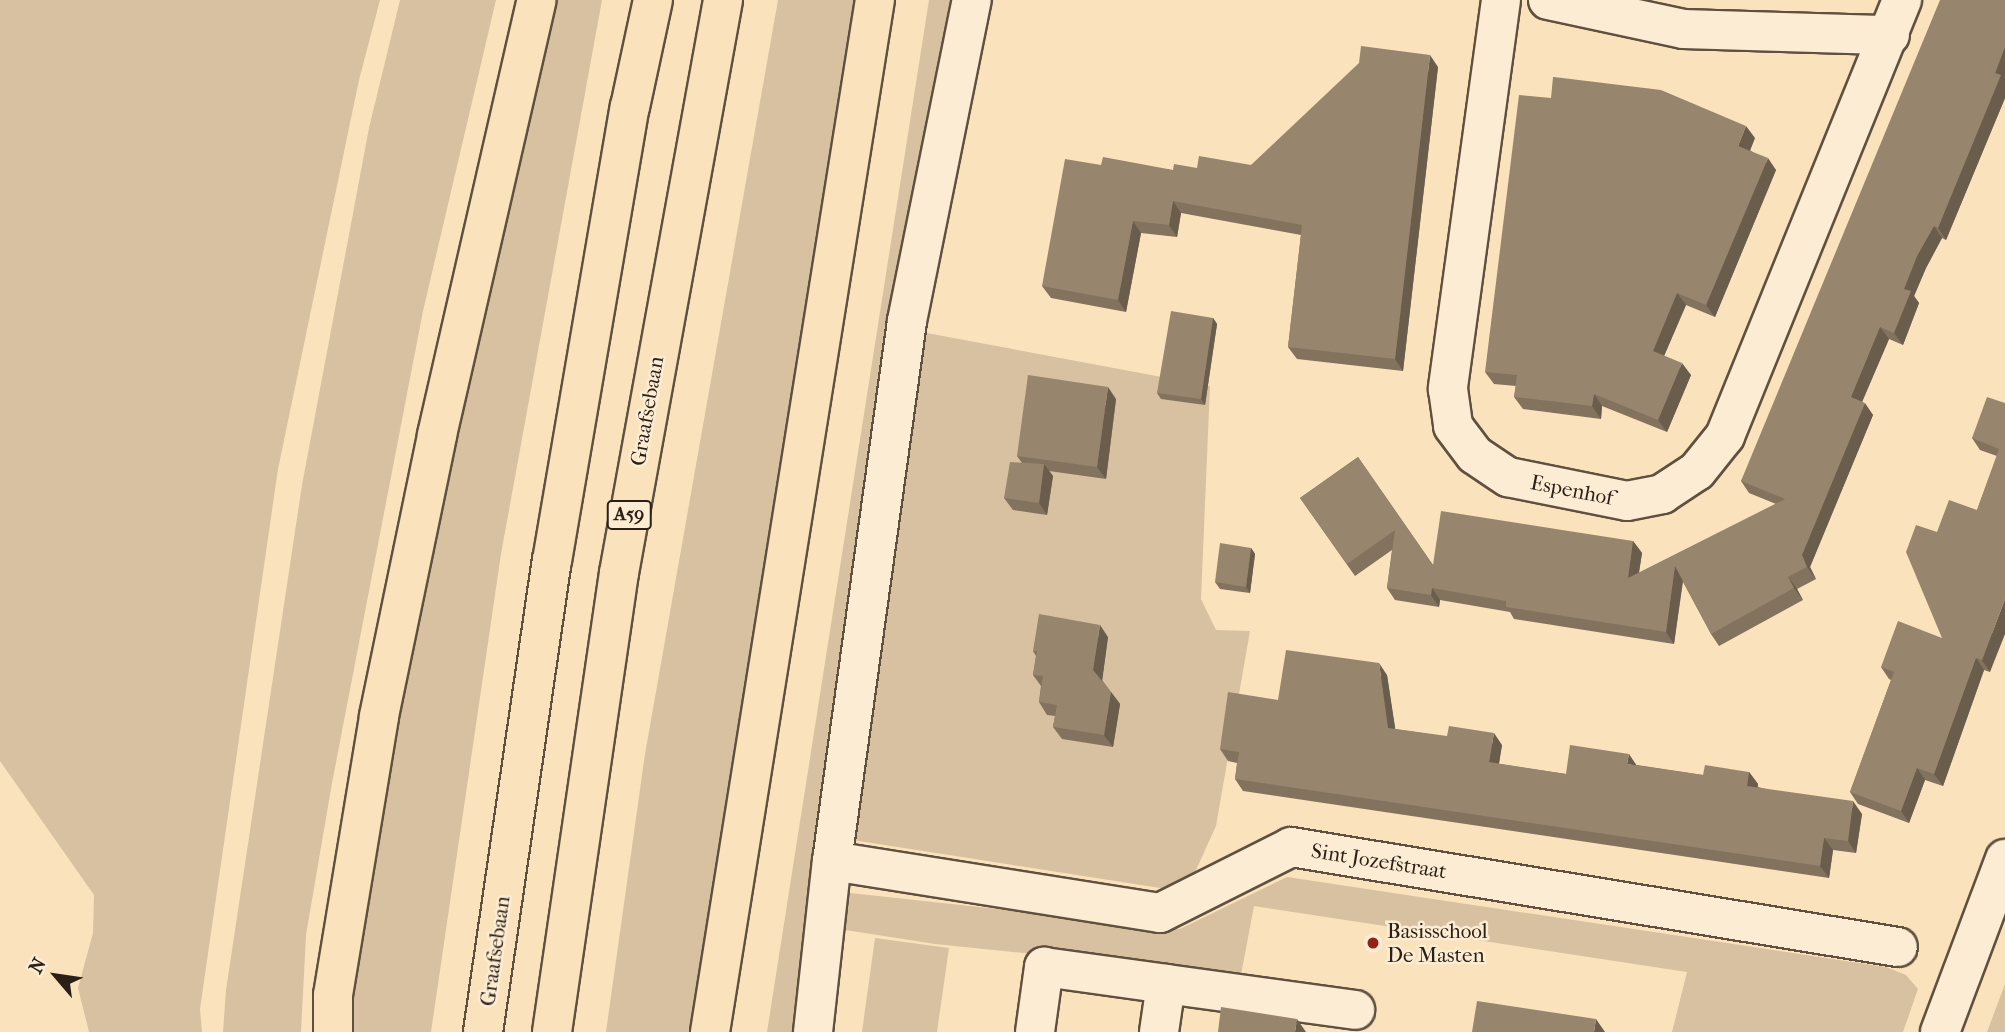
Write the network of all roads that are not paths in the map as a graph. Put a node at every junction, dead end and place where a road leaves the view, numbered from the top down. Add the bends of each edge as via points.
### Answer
1 (537, 0) edge
2 (653, 0) edge
3 (723, 0) edge
4 (876, 0) edge
5 (972, 0) edge
6 (1501, 0) edge
7 (1548, 0) edge
8 (1896, 17) edge
9 (2005, 859) edge
10 (832, 861) junction
11 (1898, 947) dead end
12 (1166, 984) junction
13 (1355, 1010) dead end
14 (333, 1032) edge
15 (483, 1032) edge
16 (552, 1032) edge
17 (710, 1032) edge
18 (813, 1032) edge
19 (1035, 1032) edge
20 (1159, 1032) edge
21 (1940, 1032) edge

1 - 14 highway via 437,435 379,716 333,995
2 - 15 highway, Graafsebaan via 630,107 552,561
3 - 16 highway, Graafsebaan / A59 via 619,573
4 - 17 highway
5 - 10 street via 907,321
6 - 8 street, Espenhof via 1448,389 1453,426 1475,455 1508,477 1627,501 1662,494 1697,471 1725,436
7 - 8 street, Espenhof via 1683,29
9 - 21 street
10 - 11 street, Sint Jozefstraat via 1160,913 1291,847
10 - 18 street
12 - 13 street
12 - 19 street via 1044,967
12 - 20 street

